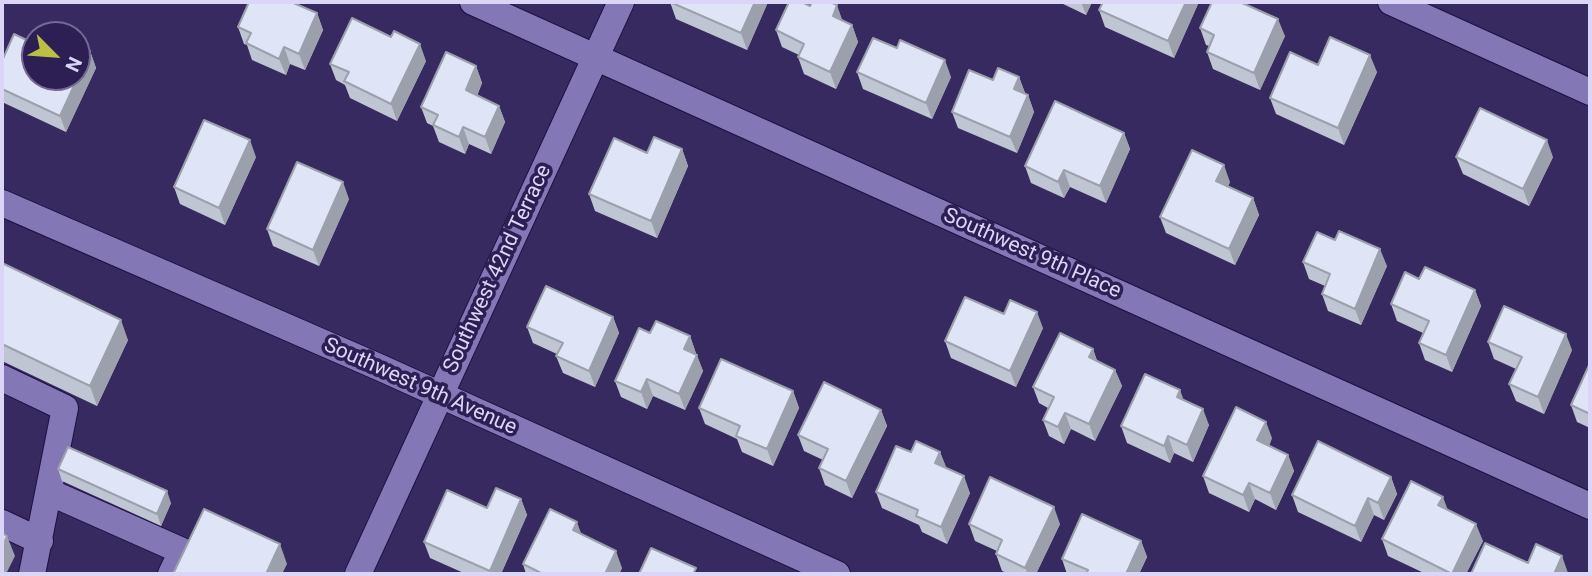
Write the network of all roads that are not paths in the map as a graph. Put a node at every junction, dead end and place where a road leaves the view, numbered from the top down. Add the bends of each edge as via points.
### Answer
1 (473, 2) edge
2 (621, 2) edge
3 (1391, 2) edge
4 (596, 57) junction
5 (1590, 92) edge
6 (2, 203) edge
7 (2, 378) edge
8 (439, 396) junction
9 (50, 492) junction
10 (1590, 506) edge
11 (2, 523) edge
12 (40, 541) junction
13 (32, 574) edge
14 (171, 574) edge
15 (358, 574) edge
16 (837, 574) edge

1 - 4 street, Southwest 9th Place
2 - 4 street, Southwest 42nd Terrace
3 - 5 street
4 - 8 street, Southwest 42nd Terrace
4 - 10 street, Southwest 9th Place
6 - 8 street, Southwest 9th Avenue
7 - 9 street via 65,408
8 - 15 street, Southwest 42nd Terrace
8 - 16 street, Southwest 9th Avenue
9 - 12 street
9 - 14 street via 182,551
11 - 12 street
12 - 13 street

